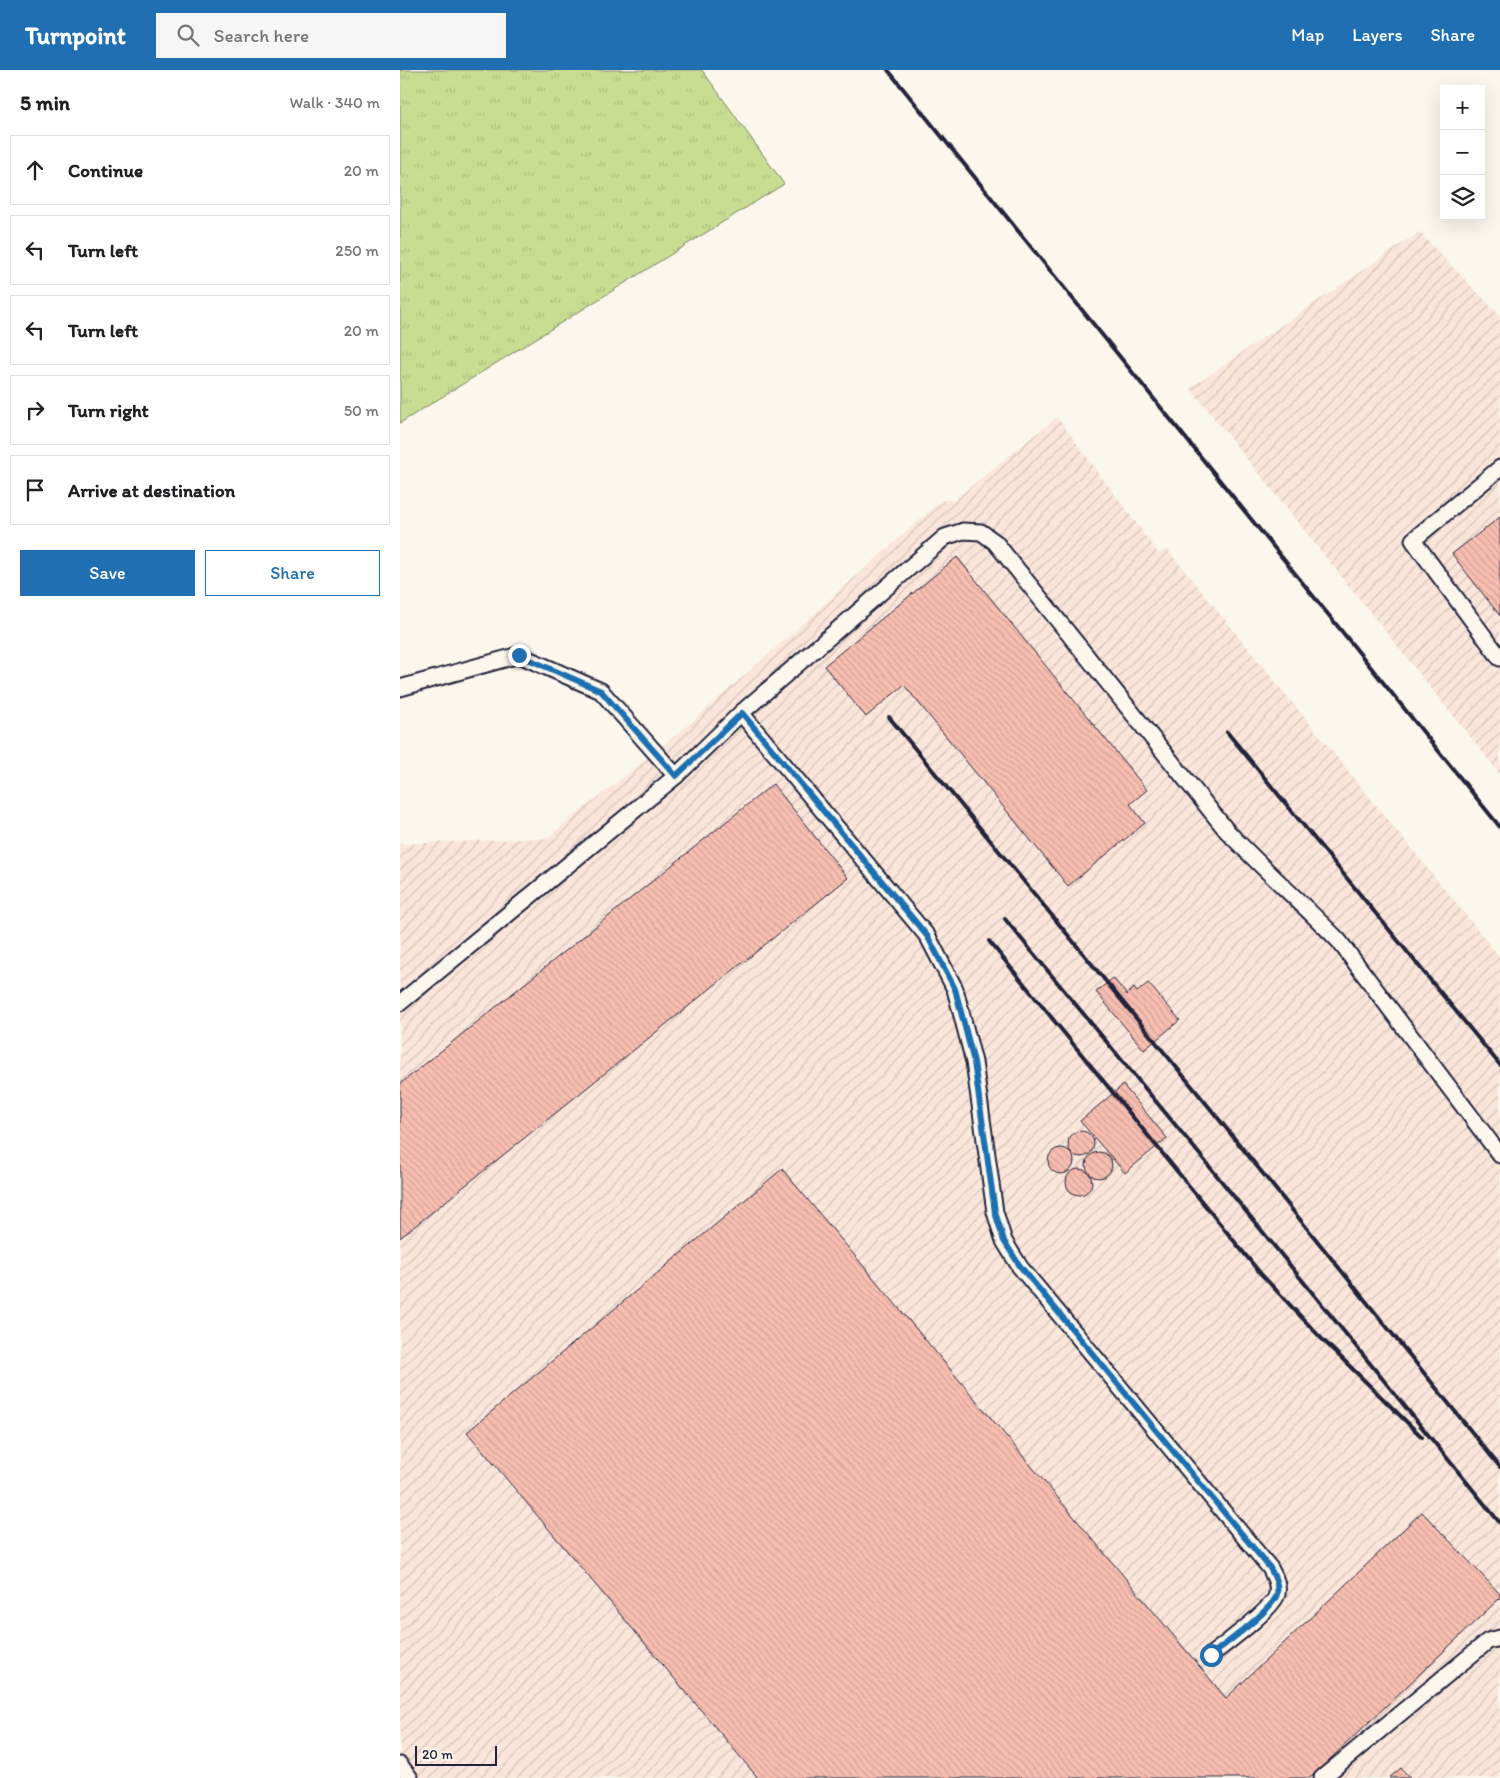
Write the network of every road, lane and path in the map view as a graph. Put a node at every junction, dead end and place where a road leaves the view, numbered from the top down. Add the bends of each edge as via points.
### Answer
1 (1500, 468) edge
2 (1500, 658) edge
3 (400, 688) edge
4 (742, 713) junction
5 (676, 776) junction
6 (400, 1003) edge
7 (1500, 1155) edge
8 (1500, 1638) edge
9 (1211, 1655) dead end
10 (400, 1765) edge
11 (410, 1778) edge
12 (1322, 1778) edge

1 - 2 lane via 1413,540
3 - 5 lane via 519,655 601,691
4 - 5 lane
4 - 7 lane via 945,537 963,531 981,532 995,542 1227,831 1339,940
4 - 9 lane via 928,937 955,989 974,1062 995,1212 1004,1241 1020,1266 1274,1574 1277,1595 1267,1609
5 - 6 lane
8 - 12 lane via 1488,1641
10 - 11 lane

